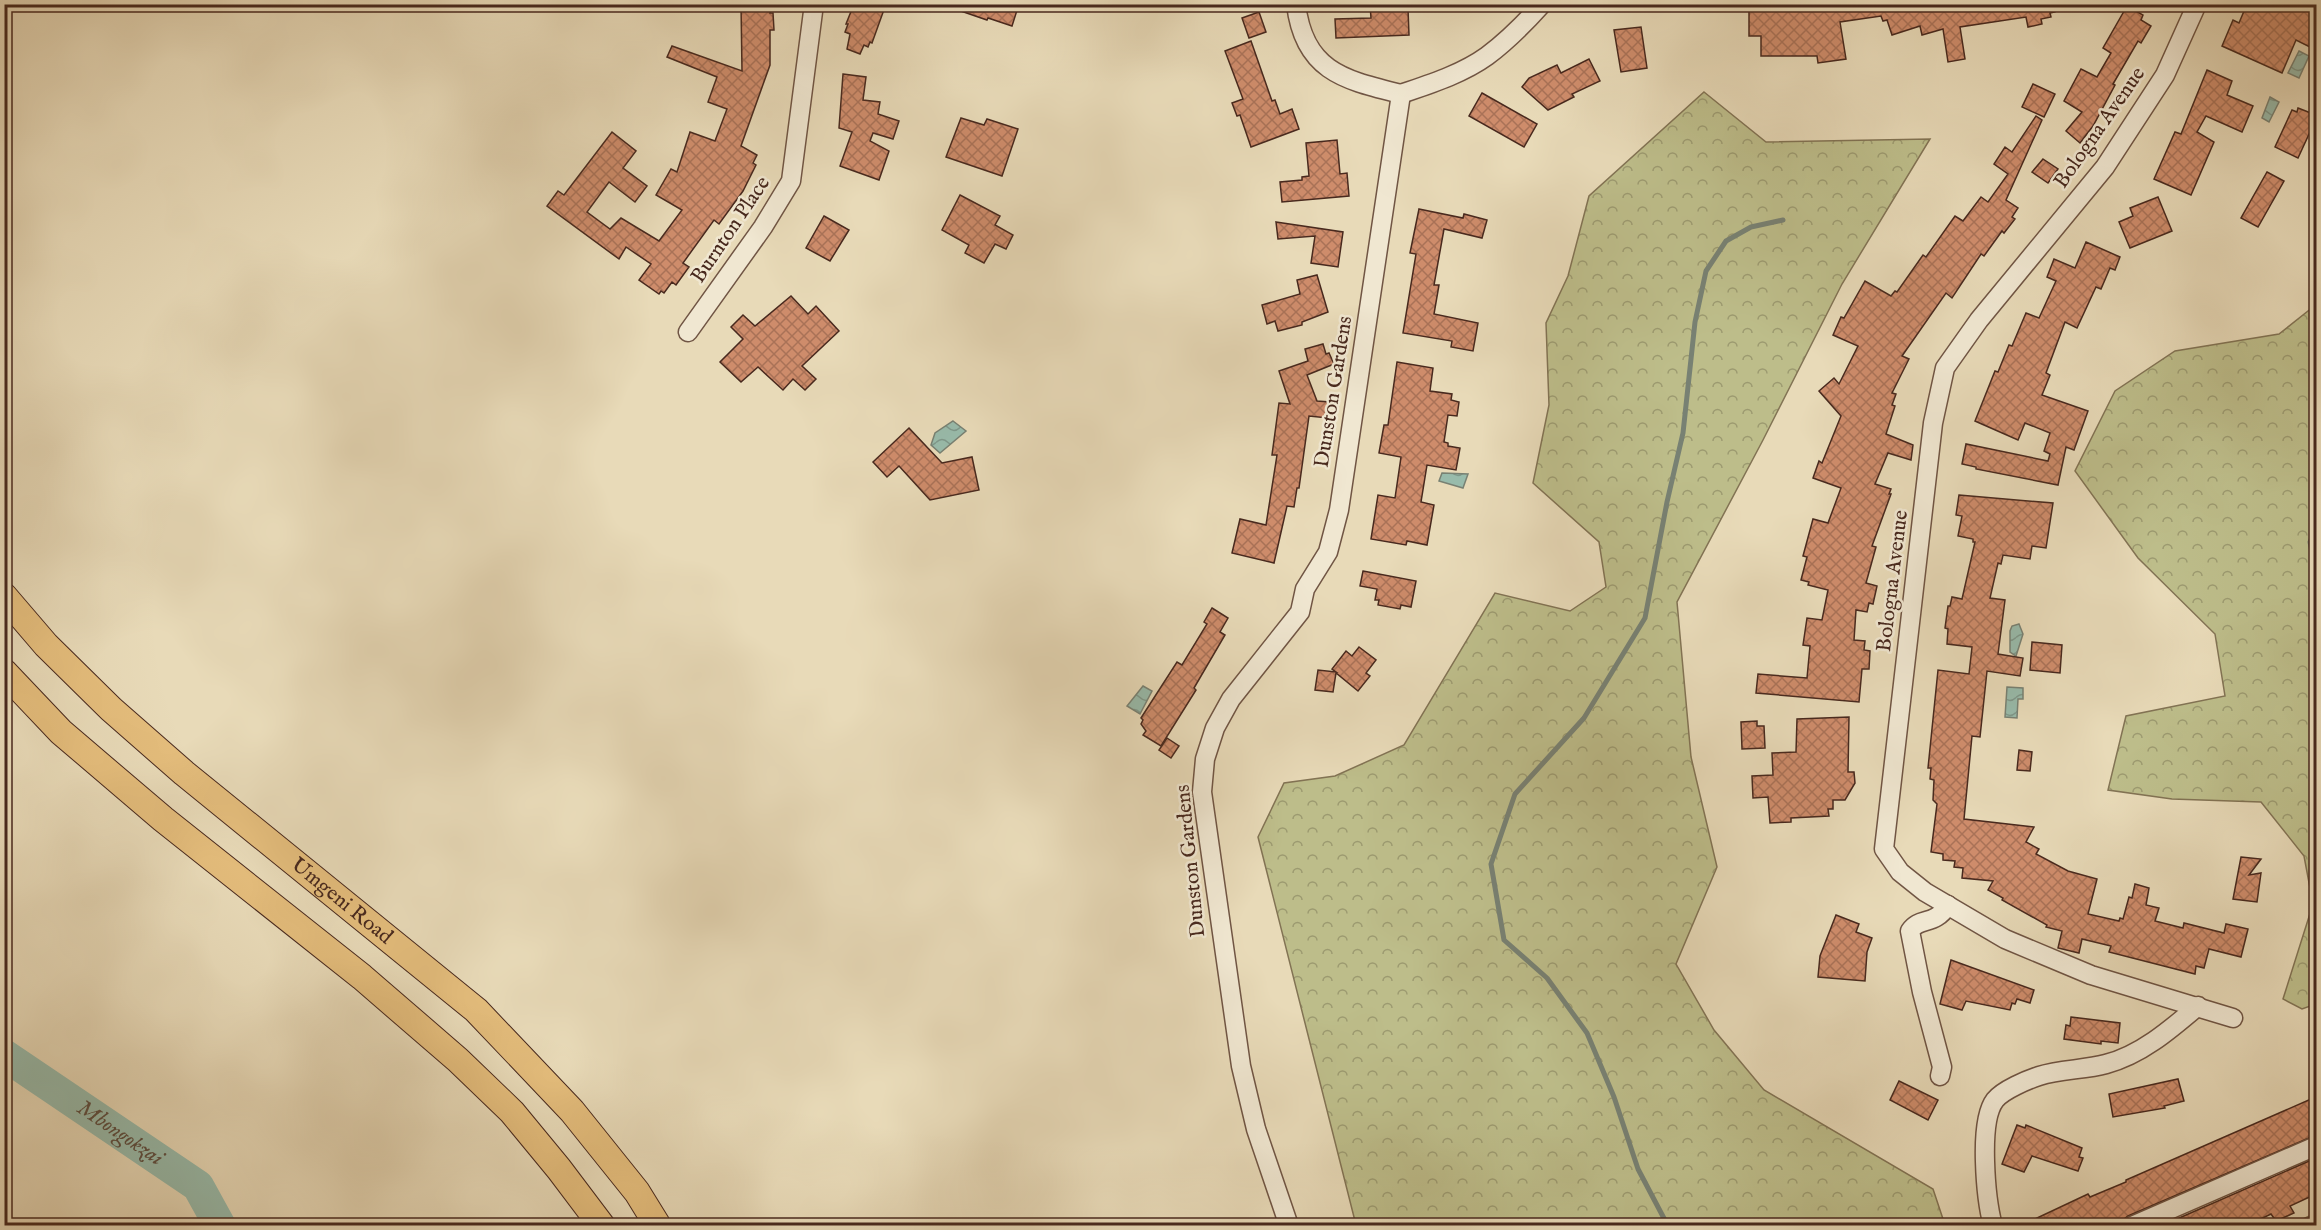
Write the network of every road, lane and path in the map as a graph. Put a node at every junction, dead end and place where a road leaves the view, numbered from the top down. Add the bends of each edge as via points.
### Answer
1 (814, 4) edge
2 (1296, 4) edge
3 (1542, 4) edge
4 (2197, 4) edge
5 (1401, 94) junction
6 (688, 332) dead end
7 (4, 597) edge
8 (4, 672) edge
9 (1948, 905) junction
10 (2198, 1006) junction
11 (2233, 1018) dead end
12 (1940, 1076) dead end
13 (2316, 1146) edge
14 (602, 1226) edge
15 (658, 1226) edge
16 (1289, 1226) edge
17 (1993, 1226) edge
18 (2132, 1226) edge

1 - 6 street, Burnton Place via 791,181
2 - 5 street via 1307,45 1328,70 1350,81
3 - 5 street via 1486,57
4 - 9 street, Bologna Avenue via 2165,75 2105,167 1979,320 1945,368 1933,423 1884,849 1900,872
5 - 16 street, Dunston Gardens via 1338,510 1328,552 1305,589 1300,612 1232,699 1215,728 1205,759 1202,792 1241,1066 1256,1129
7 - 15 highway, Umgeni Road via 46,645 183,773 476,1010 572,1110 637,1192
8 - 14 highway via 61,732 458,1060 512,1112
9 - 10 street, Bologna Avenue via 2005,939 2091,975
9 - 12 street via 1934,920 1910,931 1942,1067
10 - 11 street, Bologna Avenue
10 - 17 street via 2145,1047 2108,1064 2041,1075 1995,1099 1987,1119 1985,1146
13 - 18 street

